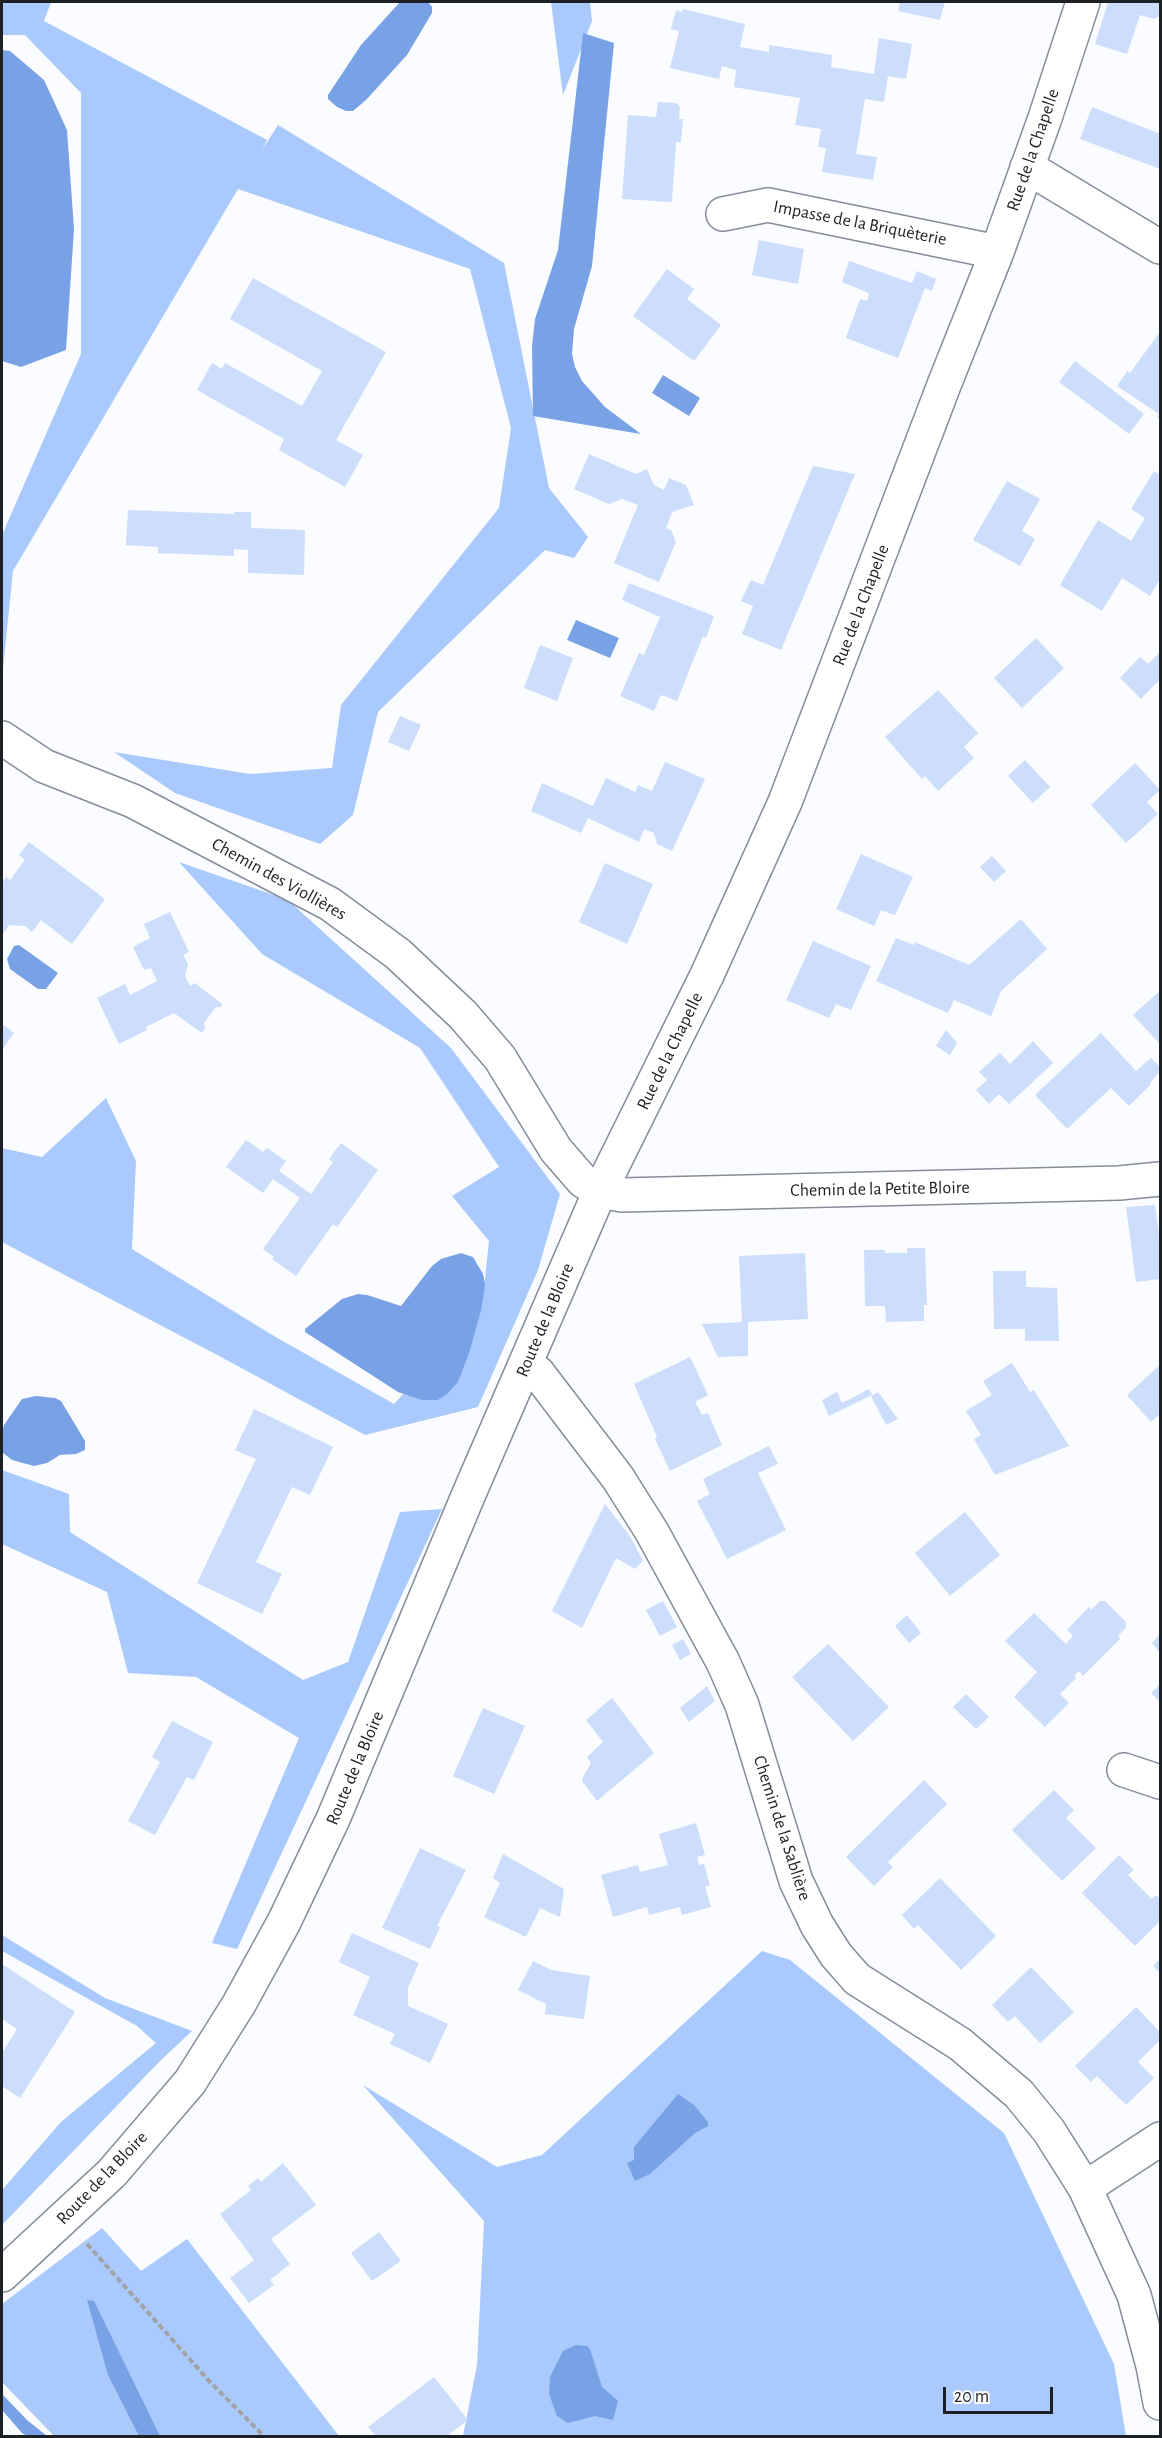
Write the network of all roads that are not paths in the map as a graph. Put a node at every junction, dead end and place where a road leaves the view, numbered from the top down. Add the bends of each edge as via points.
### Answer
1 (1083, 2) edge
2 (1027, 167) junction
3 (723, 214) dead end
4 (1161, 248) edge
5 (997, 252) junction
6 (2, 738) edge
7 (1161, 1179) edge
8 (600, 1191) junction
9 (526, 1364) junction
10 (1124, 1770) dead end
11 (1161, 1782) edge
12 (1161, 2139) edge
13 (1085, 2188) junction
14 (2, 2275) edge
15 (1161, 2403) edge

1 - 2 street, Rue de la Chapelle
2 - 4 street
2 - 5 street, Rue de la Chapelle
3 - 5 street, Impasse de la Briquèterie via 768,205
5 - 8 street, Rue de la Chapelle via 785,802 708,975
6 - 8 street, Chemin des Viollières via 44,766 134,801 330,904 398,954 464,1015 500,1058 556,1150 583,1181
7 - 8 street, Chemin de la Petite Bloire via 622,1195
8 - 9 street, Route de la Bloire
9 - 13 street, Chemin de la Sablière via 538,1373 618,1478 723,1662 742,1705 796,1881 836,1955 857,1979 960,2044 1019,2094
9 - 14 street, Route de la Bloire via 333,1819 284,1922 238,2004 190,2082 112,2173
10 - 11 street
12 - 13 street
13 - 15 street, Chemin de la Sablière via 1134,2295

